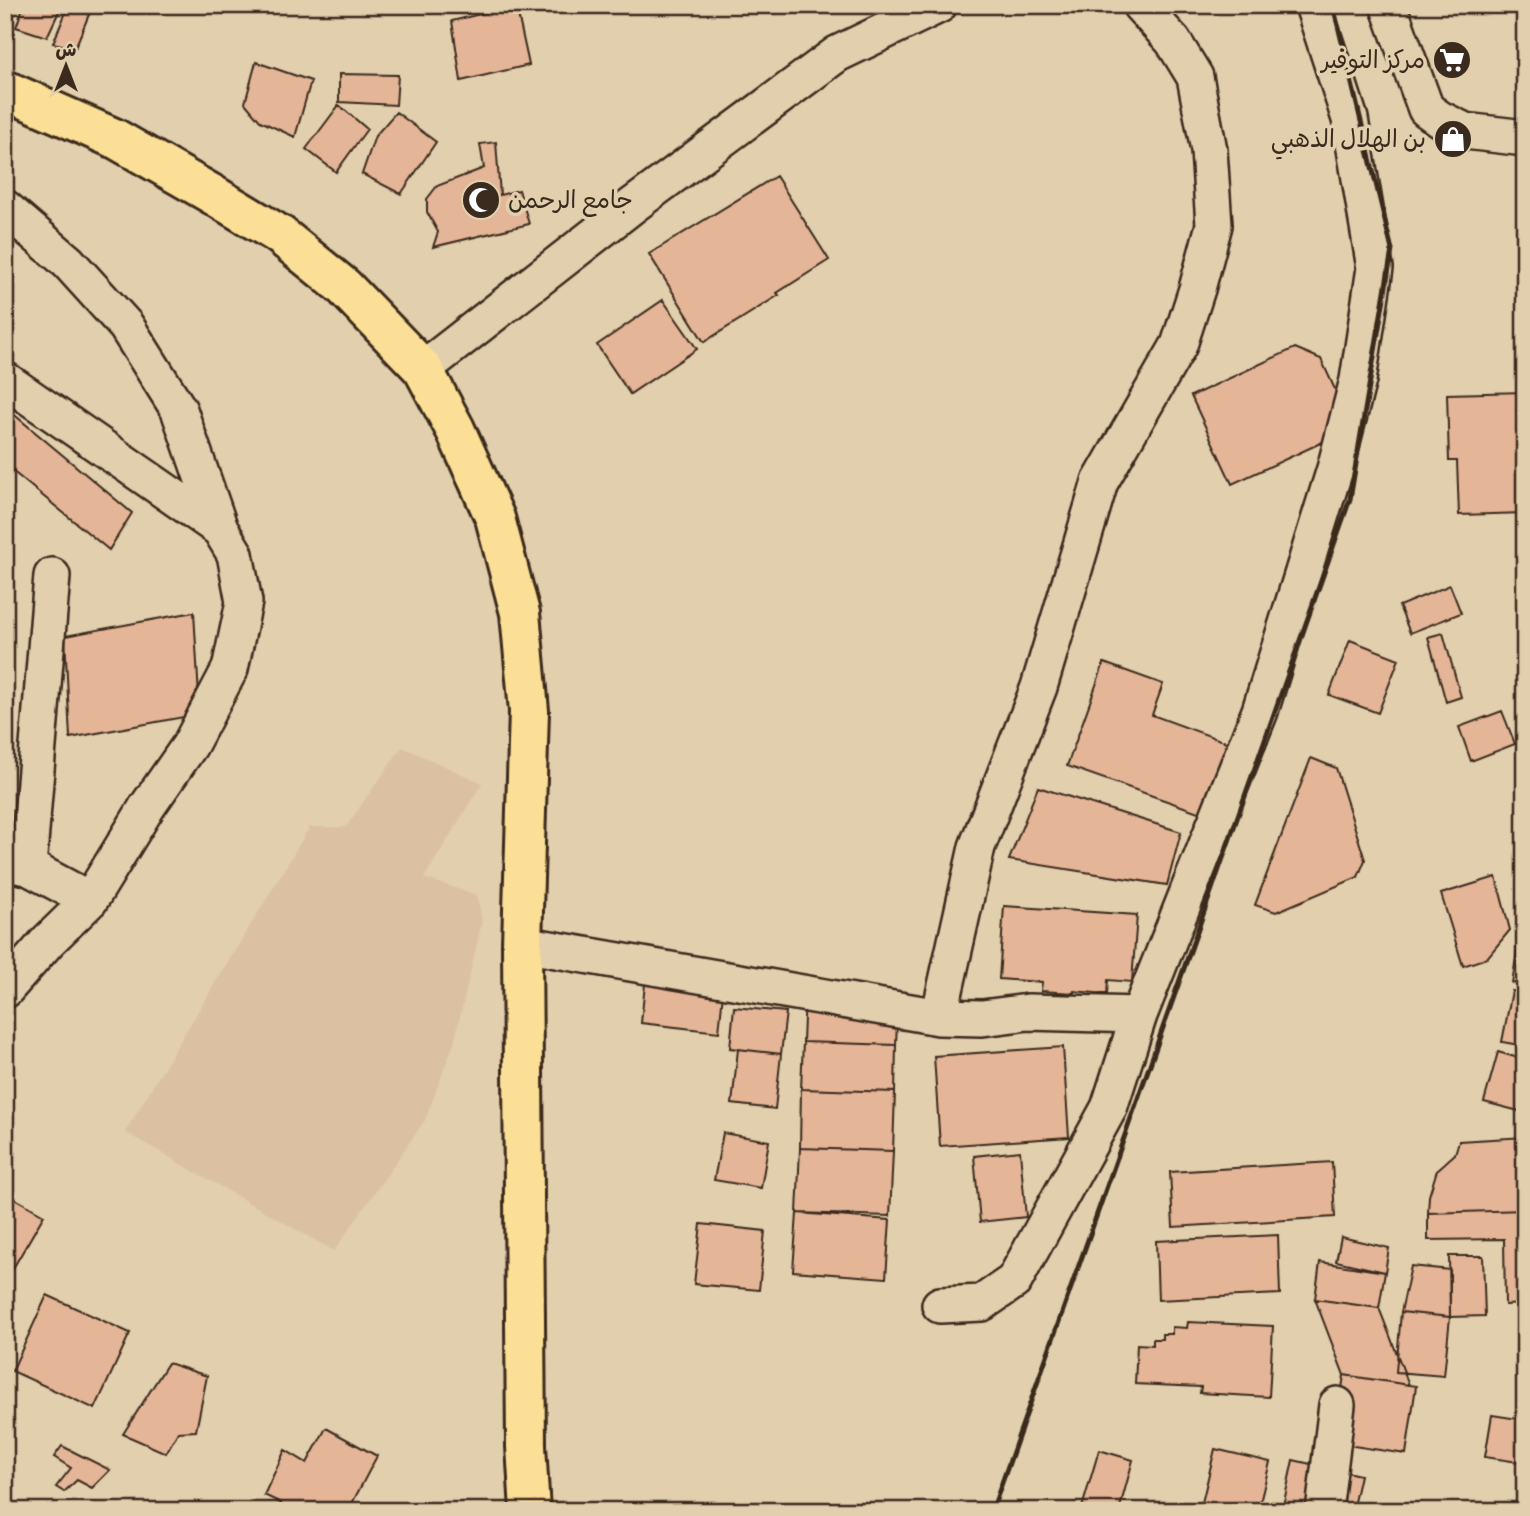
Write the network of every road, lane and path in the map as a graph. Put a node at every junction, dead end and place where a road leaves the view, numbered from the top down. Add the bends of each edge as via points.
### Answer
1 (939, 5) edge
2 (1140, 5) edge
3 (1313, 5) edge
4 (1388, 5) edge
5 (5, 90) edge
6 (1525, 138) edge
7 (5, 208) edge
8 (423, 369) junction
9 (5, 380) edge
10 (220, 529) junction
11 (52, 576) dead end
12 (17, 865) edge
13 (90, 900) junction
14 (522, 944) junction
15 (5, 990) edge
16 (1139, 1015) junction
17 (939, 1017) junction
18 (940, 1305) dead end
19 (1337, 1405) dead end
20 (530, 1511) edge
21 (1324, 1511) edge

1 - 8 street via 837,54
2 - 17 street via 1173,41 1195,77 1209,150 1214,225 1179,345 1100,482 1040,687 977,847
3 - 16 street via 1350,119 1375,268 1358,380 1260,711
4 - 6 street via 1426,109 1465,131
5 - 8 main road via 116,139 280,235 344,287
7 - 10 street via 68,262 126,326 179,410
8 - 14 main road via 495,518 520,613 529,711
9 - 10 street
10 - 13 street via 235,554 244,602 230,669 190,746
11 - 12 street
12 - 13 street
13 - 15 street
14 - 17 street
14 - 20 main road
16 - 17 street via 1028,1012
16 - 18 street via 1109,1108 1014,1281 982,1303
19 - 21 street

